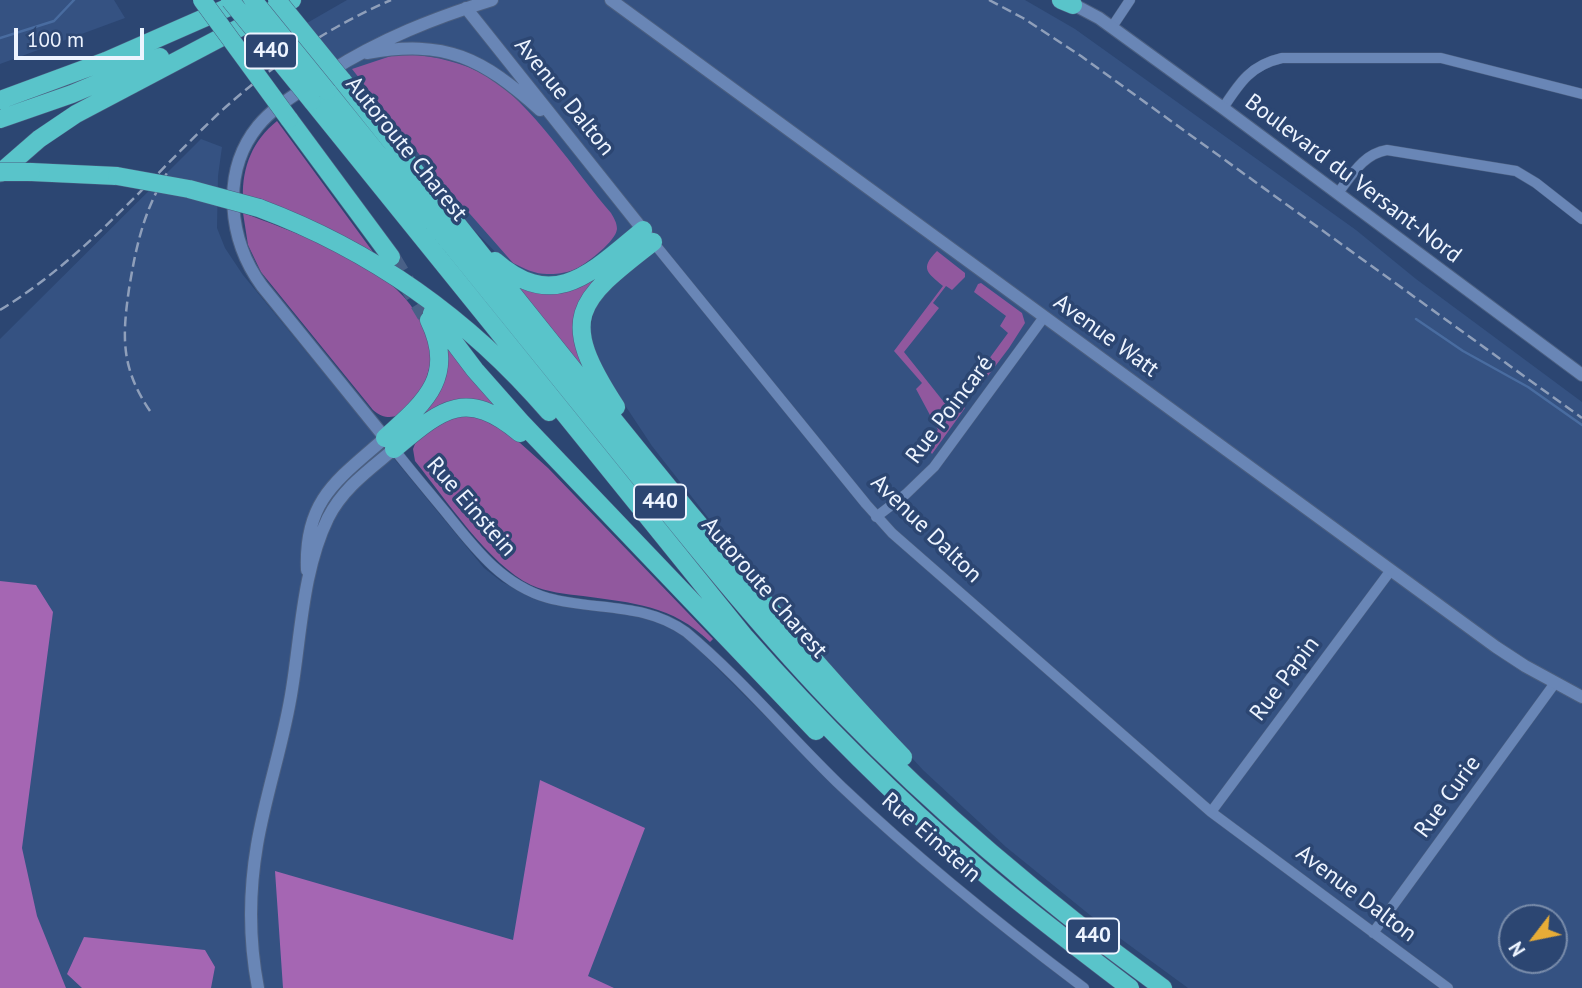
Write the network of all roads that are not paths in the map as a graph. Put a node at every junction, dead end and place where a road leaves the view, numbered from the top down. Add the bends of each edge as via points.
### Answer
1 (202, 0) edge
2 (233, 0) edge
3 (245, 0) edge
4 (253, 0) edge
5 (277, 0) edge
6 (292, 0) edge
7 (492, 0) edge
8 (611, 0) edge
9 (1130, 0) edge
10 (1070, 1) edge
11 (466, 8) junction
12 (192, 23) junction
13 (1112, 27) junction
14 (356, 55) junction
15 (1582, 94) edge
16 (319, 96) junction
17 (0, 100) edge
18 (1223, 108) junction
19 (0, 119) edge
20 (569, 137) junction
21 (416, 172) junction
22 (0, 173) edge
23 (1338, 193) junction
24 (1582, 219) edge
25 (648, 236) junction
26 (391, 257) tunnel mouth
27 (1044, 317) junction
28 (1582, 375) edge
29 (389, 443) junction
30 (595, 501) junction
31 (876, 517) junction
32 (699, 524) junction
33 (1391, 570) junction
34 (744, 636) junction
35 (1555, 683) junction
36 (1582, 697) edge
37 (1210, 812) junction
38 (944, 838) junction
39 (1025, 882) junction
40 (1373, 933) junction
41 (258, 988) edge
42 (1084, 988) edge
43 (1130, 988) edge
44 (1163, 988) edge
45 (1448, 988) edge

1 - 26 highway, bridge
2 - 12 highway
2 - 16 highway, Autoroute Charest / 440, bridge
3 - 12 highway
4 - 16 highway, Autoroute Charest / 440, bridge
5 - 21 highway, bridge
6 - 19 highway via 72,94
6 - 22 highway via 76,114
7 - 11 street
8 - 27 street, Avenue Watt
9 - 13 street
10 - 13 street, Boulevard du Versant-Nord
11 - 14 street, Rue Einstein
11 - 20 street, Avenue Dalton
12 - 17 highway
13 - 18 street, Boulevard du Versant-Nord
14 - 20 street via 422,48 474,61 506,80
14 - 29 street, Rue Einstein via 282,104 257,128 237,167 234,211 240,247 257,278
15 - 18 street via 1441,58 1282,58 1265,61 1253,70
16 - 34 highway, Autoroute Charest / 440
16 - 39 highway, Autoroute Charest / 440 via 767,631 880,751
18 - 23 street, Boulevard du Versant-Nord
20 - 25 street, Avenue Dalton
21 - 25 highway via 492,258 514,276 538,285 578,280
21 - 32 highway
22 - 34 highway, bridge via 117,176 189,189 259,208 380,265 481,340 533,393 701,592
23 - 24 street via 1365,159 1387,150 1516,171
23 - 28 street, Boulevard du Versant-Nord
25 - 31 street, Avenue Dalton
25 - 32 highway via 595,291 583,318 583,343 608,395
27 - 31 street, Rue Poincaré via 934,467
27 - 33 street, Avenue Watt
29 - 30 highway via 445,412 465,407 484,410 512,426
29 - 30 highway via 422,404 435,379 438,350 429,314
29 - 41 street via 336,503 307,581 290,703 253,876 251,945
29 - 42 street, Rue Einstein via 482,556 518,586 559,601 651,614 686,632 887,829
30 - 38 highway via 814,729 884,796
31 - 37 street, Avenue Dalton
32 - 39 highway via 838,688
33 - 35 street, Avenue Watt via 1525,667
33 - 37 street, Rue Papin
34 - 38 highway, Autoroute Charest / 440 via 856,755
35 - 36 street, Avenue Watt
35 - 40 street, Rue Curie
37 - 40 street, Avenue Dalton
38 - 43 highway, Autoroute Charest / 440
39 - 44 highway, Autoroute Charest / 440
40 - 45 street, Avenue Dalton

